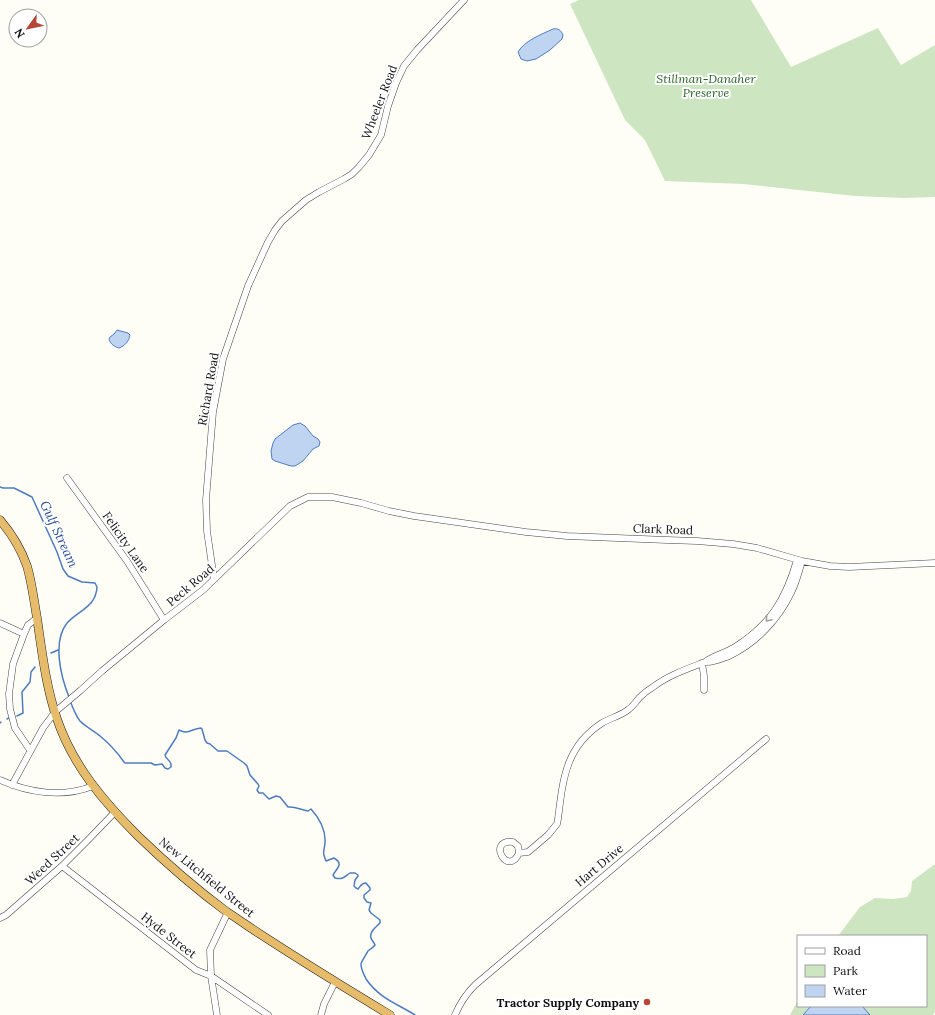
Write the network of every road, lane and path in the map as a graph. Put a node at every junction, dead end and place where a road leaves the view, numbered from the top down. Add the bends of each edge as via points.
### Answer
1 (464, 0) edge
2 (306, 200) joint
3 (67, 478) dead end
4 (389, 511) joint
5 (0, 520) edge
6 (800, 560) junction
7 (935, 563) edge
8 (214, 579) junction
9 (37, 618) junction
10 (164, 620) junction
11 (0, 623) edge
12 (24, 634) junction
13 (704, 663) junction
14 (704, 690) dead end
15 (55, 712) junction
16 (766, 739) dead end
17 (30, 750) junction
18 (0, 780) edge
19 (12, 785) junction
20 (93, 786) junction
21 (115, 812) junction
22 (519, 853) dead end
23 (62, 866) junction
24 (228, 912) junction
25 (0, 918) edge
26 (211, 976) junction
27 (335, 982) junction
28 (217, 1015) edge
29 (268, 1015) edge
30 (321, 1015) edge
31 (390, 1015) edge
32 (455, 1015) edge

1 - 2 street, Wheeler Road via 404,66 388,106 381,135 365,161 355,172
2 - 8 street, Richard Road via 282,221 272,235 248,286 223,359 212,412 206,500 207,531
3 - 10 street, Felicity Lane via 127,561
4 - 6 street, Clark Road via 492,528 567,536 727,543
4 - 8 street, Peck Road via 332,497 308,497 290,506
5 - 9 highway, New Litchfield Street via 18,545 27,565
6 - 7 street, Clark Road via 845,567
6 - 13 street via 792,592 779,609 747,640 709,658
8 - 10 street, Peck Road
9 - 12 street via 28,625
9 - 15 highway, New Litchfield Street via 47,681
10 - 15 street, Peck Road
11 - 12 street
12 - 17 street via 14,664 9,694 15,728
13 - 14 street
13 - 22 street via 666,678 645,693 628,710 601,724 584,738 570,758 564,774 557,824 548,836 528,852
15 - 17 street, Peck Road
15 - 20 highway, New Litchfield Street via 73,755
16 - 32 street, Hart Drive via 468,992
17 - 19 street, Peck Road
18 - 19 street
19 - 20 street via 50,793 83,790
20 - 21 highway, New Litchfield Street
21 - 23 street, Weed Street
21 - 24 highway, New Litchfield Street via 162,858
23 - 25 street, Weed Street
23 - 26 street, Hyde Street via 196,970
24 - 26 street via 210,950
24 - 27 highway, New Litchfield Street
26 - 28 street
26 - 29 street, Hyde Street
27 - 30 street
27 - 31 highway, New Litchfield Street

